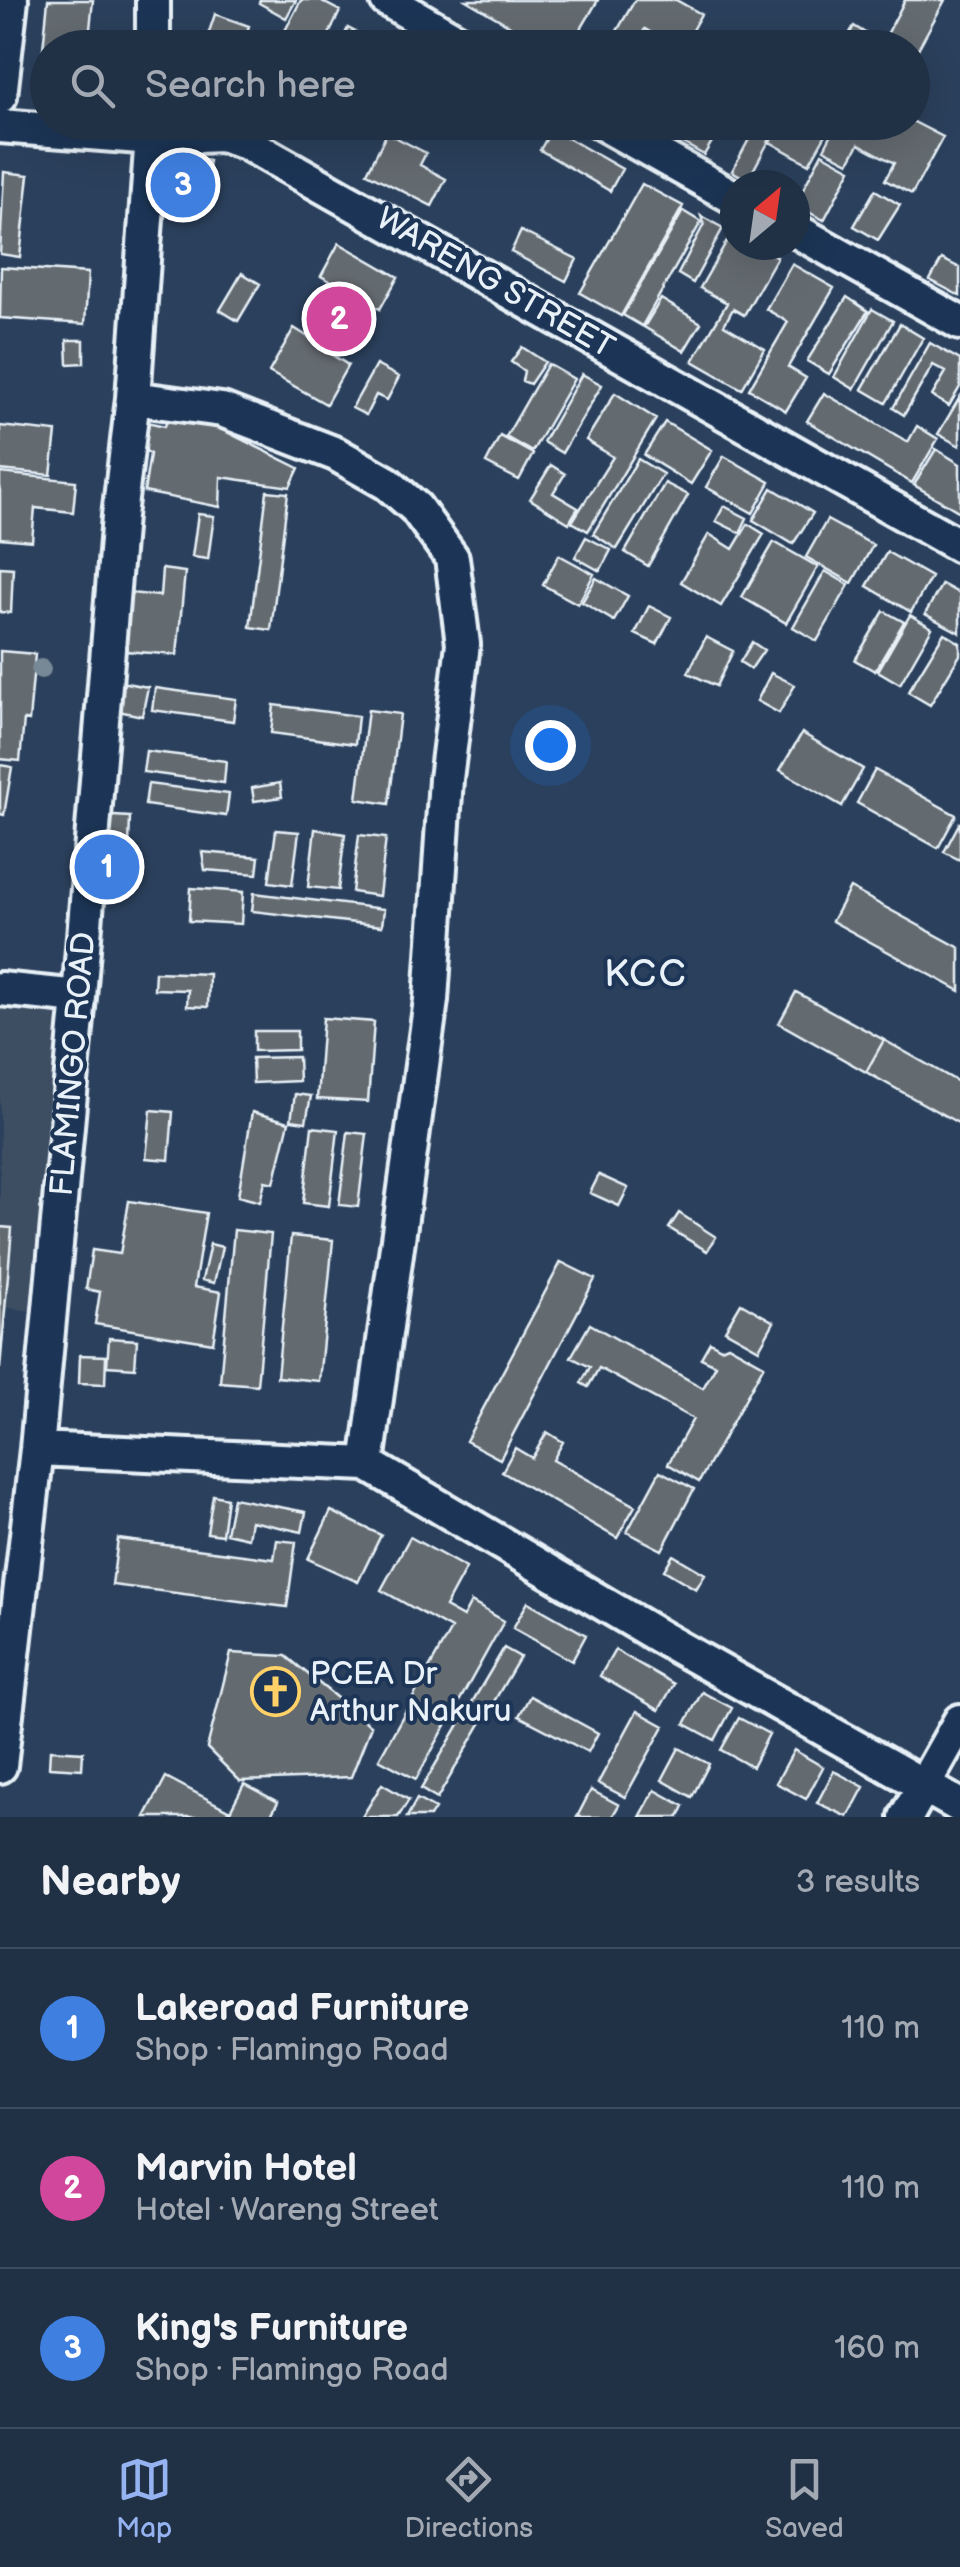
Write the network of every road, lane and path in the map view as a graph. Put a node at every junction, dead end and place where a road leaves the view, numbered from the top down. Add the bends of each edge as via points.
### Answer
1 (11, 0) edge
2 (153, 0) edge
3 (387, 0) edge
4 (153, 30) edge
5 (439, 30) edge
6 (0, 96) edge
7 (0, 126) edge
8 (30, 127) edge
9 (152, 140) edge
10 (237, 140) edge
11 (632, 140) edge
12 (720, 190) edge
13 (810, 238) edge
14 (960, 323) edge
15 (134, 398) junction
16 (960, 546) edge
17 (0, 989) edge
18 (79, 996) junction
19 (36, 1449) junction
20 (367, 1464) junction
21 (7, 1653) edge
22 (960, 1721) edge
23 (0, 1766) edge
24 (924, 1786) junction
25 (960, 1806) edge
26 (906, 1817) edge

1 - 6 street
2 - 4 street
3 - 5 street
7 - 8 street, WARENG STREET
9 - 15 street, FLAMINGO ROAD
10 - 16 street, WARENG STREET
11 - 12 street
13 - 14 street
15 - 18 street, FLAMINGO ROAD
15 - 20 street via 222,410 336,454 416,508 452,558 463,644 431,1000
17 - 18 street
18 - 19 street, FLAMINGO ROAD
19 - 20 street
19 - 21 street, FLAMINGO ROAD
20 - 24 street
21 - 23 street, FLAMINGO ROAD
22 - 24 street
24 - 25 street
24 - 26 street

